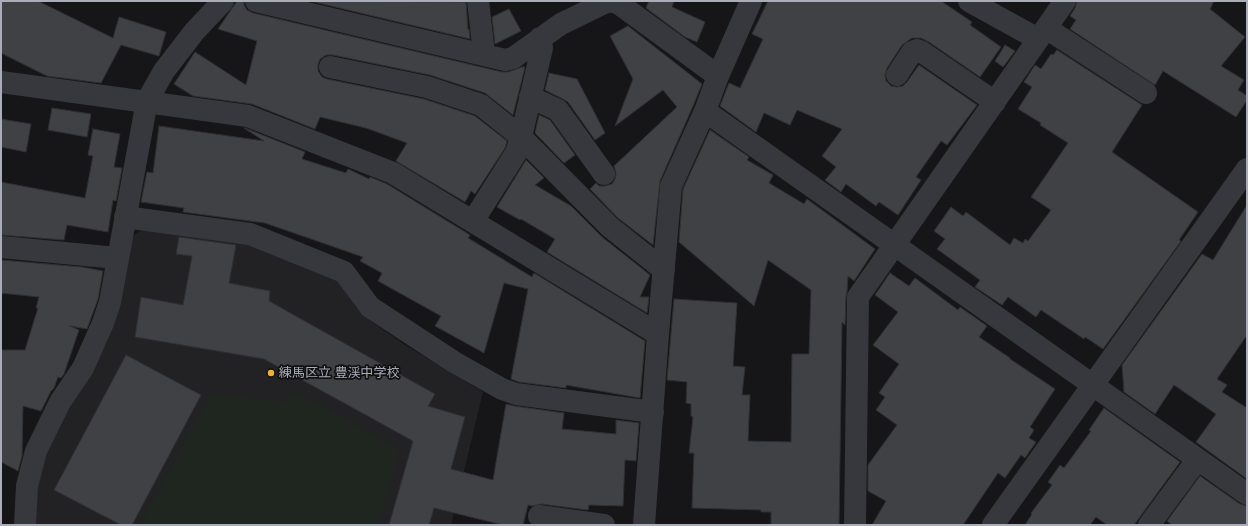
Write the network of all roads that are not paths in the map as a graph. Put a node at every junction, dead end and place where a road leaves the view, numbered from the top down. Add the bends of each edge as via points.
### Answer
1 (223, 1) edge
2 (256, 1) edge
3 (478, 1) edge
4 (614, 1) edge
5 (751, 1) edge
6 (969, 1) edge
7 (1065, 1) edge
8 (1042, 34) junction
9 (540, 38) junction
10 (481, 54) junction
11 (330, 67) dead end
12 (897, 75) dead end
13 (718, 76) junction
14 (1, 82) edge
15 (1146, 93) dead end
16 (530, 97) junction
17 (147, 101) junction
18 (995, 102) junction
19 (705, 110) junction
20 (521, 137) junction
21 (1247, 169) edge
22 (604, 174) dead end
23 (125, 217) junction
24 (473, 221) junction
25 (895, 246) junction
26 (1, 247) edge
27 (117, 258) junction
28 (664, 270) junction
29 (658, 334) junction
30 (1093, 386) junction
31 (652, 412) junction
32 (1197, 460) junction
33 (1247, 494) edge
34 (539, 516) dead end
35 (25, 525) edge
36 (604, 525) edge
37 (644, 525) edge
38 (855, 525) edge
39 (994, 525) edge
40 (1149, 525) edge

1 - 17 street via 194,32 164,71
2 - 10 street
3 - 10 street via 483,45
4 - 9 street via 608,1 561,24
4 - 13 street
5 - 13 street
6 - 8 street
7 - 8 street
8 - 15 street
8 - 18 street
9 - 10 street via 509,60
9 - 16 street via 542,48
11 - 20 street via 427,86 481,105
12 - 18 street via 912,52 917,50
13 - 19 street
14 - 17 street
16 - 20 street
16 - 22 street via 558,110
17 - 23 street
17 - 24 street via 248,116 393,174
18 - 25 street
19 - 25 street
19 - 28 street via 671,186
20 - 24 street via 516,153
20 - 28 street via 610,227
21 - 30 street
23 - 27 street
23 - 31 street via 250,234 344,272 370,307 454,362 502,389 516,394
24 - 29 street
25 - 30 street
25 - 38 street via 858,297
26 - 27 street
27 - 35 street via 104,323 83,368 60,402 36,451 27,486
28 - 29 street
29 - 31 street
30 - 32 street
30 - 39 street
31 - 37 street
32 - 33 street
32 - 40 street
34 - 36 street

